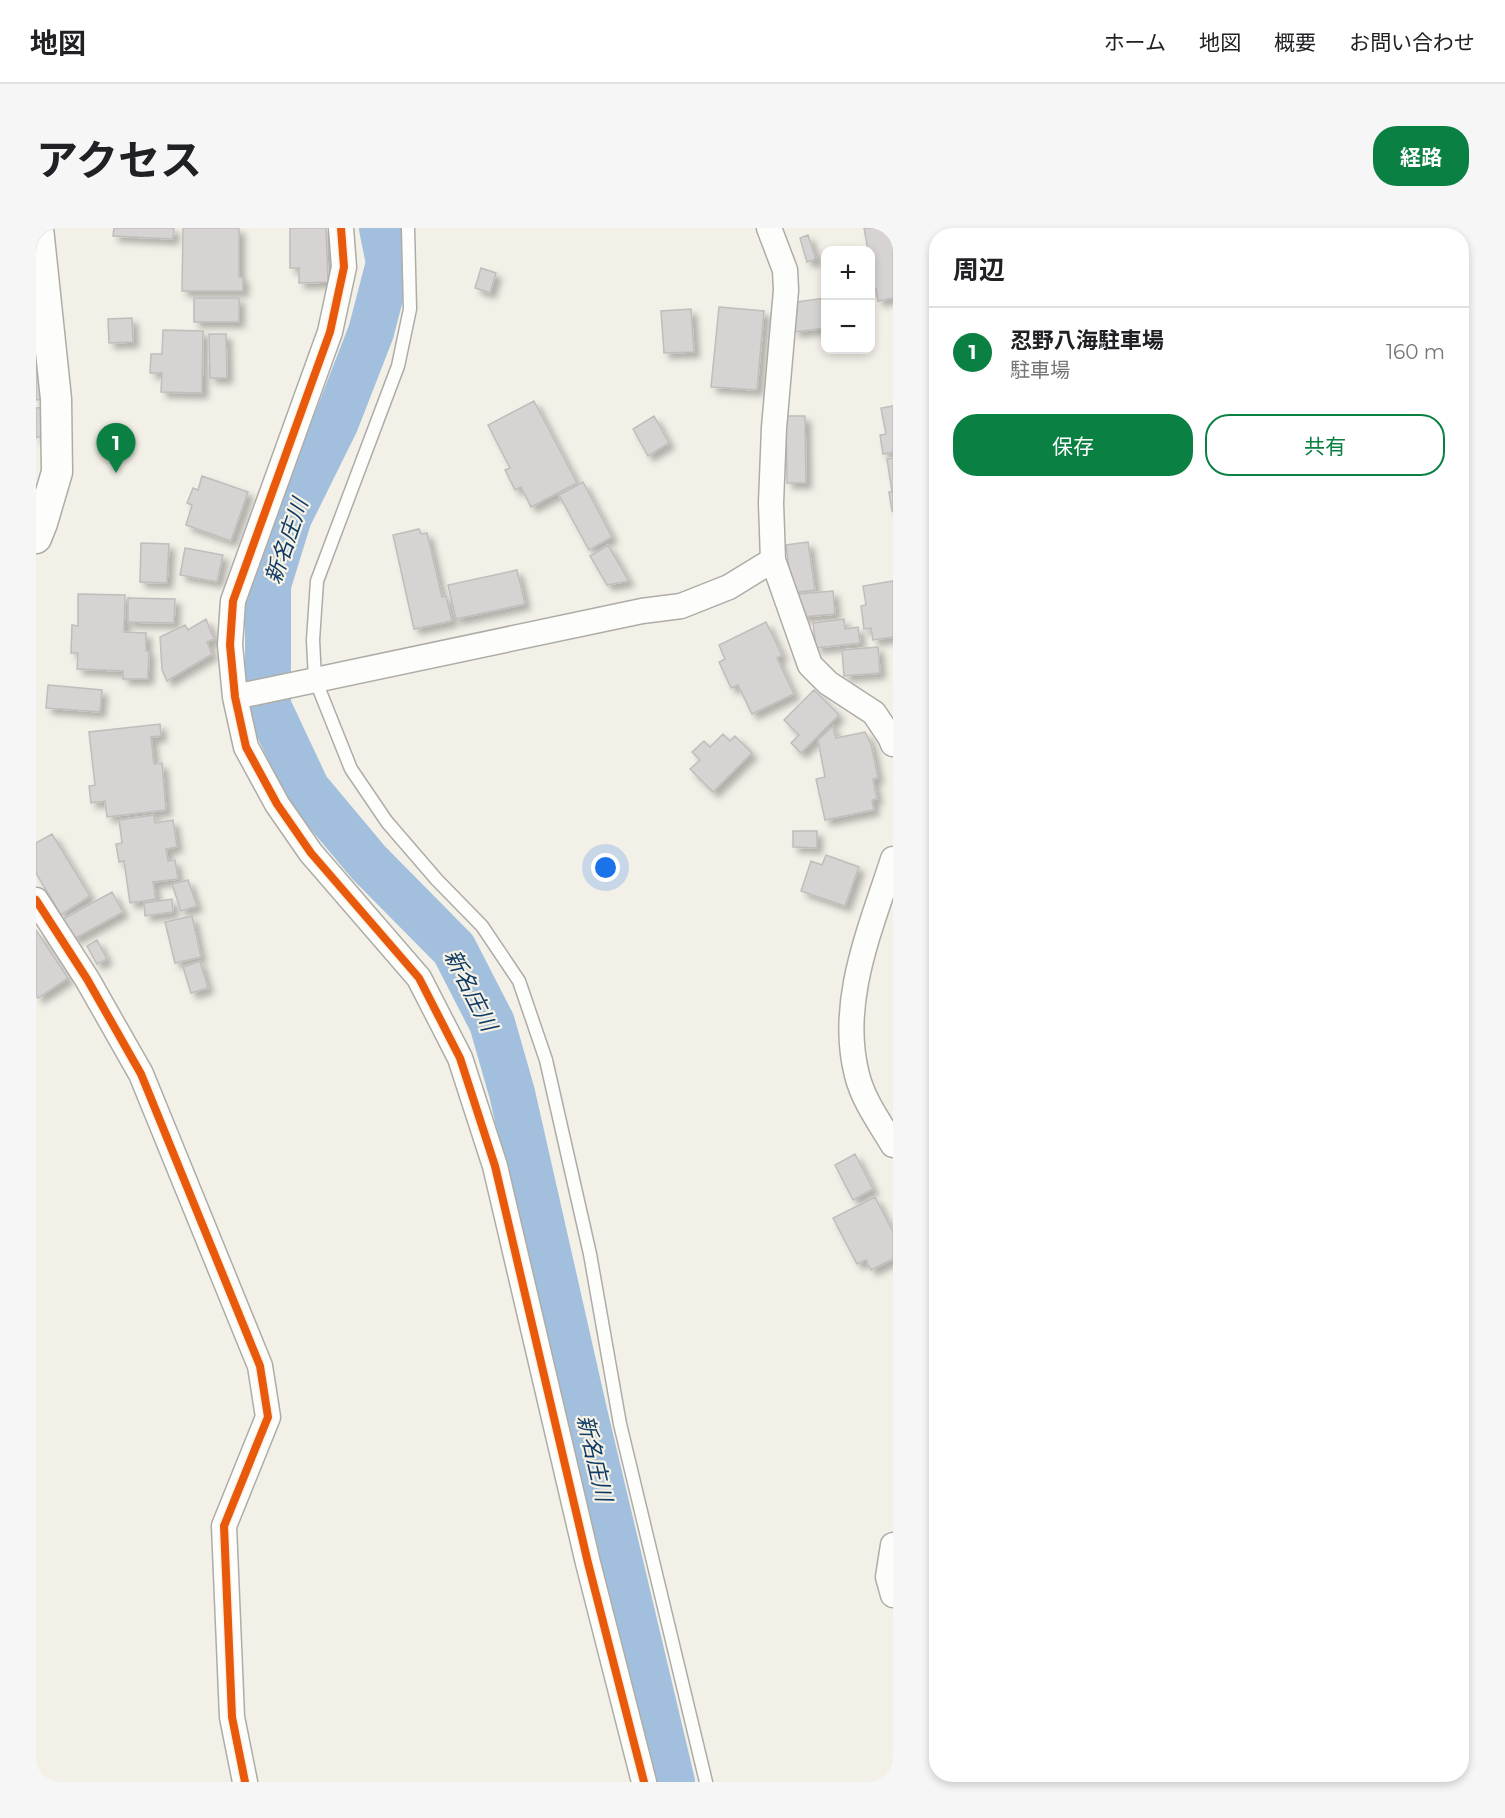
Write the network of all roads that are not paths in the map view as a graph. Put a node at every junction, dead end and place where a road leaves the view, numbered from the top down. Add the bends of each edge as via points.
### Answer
1 (38, 228) edge
2 (341, 228) edge
3 (408, 228) edge
4 (770, 228) edge
5 (36, 538) edge
6 (773, 560) junction
7 (314, 679) junction
8 (239, 696) junction
9 (893, 744) edge
10 (893, 859) edge
11 (36, 900) edge
12 (893, 1145) edge
13 (893, 1545) edge
14 (893, 1595) edge
15 (245, 1782) edge
16 (644, 1782) edge
17 (706, 1782) edge

1 - 5 street via 56,399 57,472
2 - 8 street via 344,267 330,332 234,601 230,645
3 - 7 lane via 410,309 398,366 317,581
4 - 6 street via 785,270 786,290 774,428
6 - 7 street via 729,587 681,606
6 - 9 street via 810,664 828,683 874,713
7 - 8 street
7 - 17 lane via 351,770 387,822 482,926 519,981 546,1060 590,1254 620,1424
8 - 16 street via 246,747 277,804 311,853 419,978 460,1058 495,1166
10 - 12 street via 852,1005 857,1076
11 - 15 street via 141,1074 260,1366 268,1417 224,1526 232,1717
13 - 14 street via 888,1577

